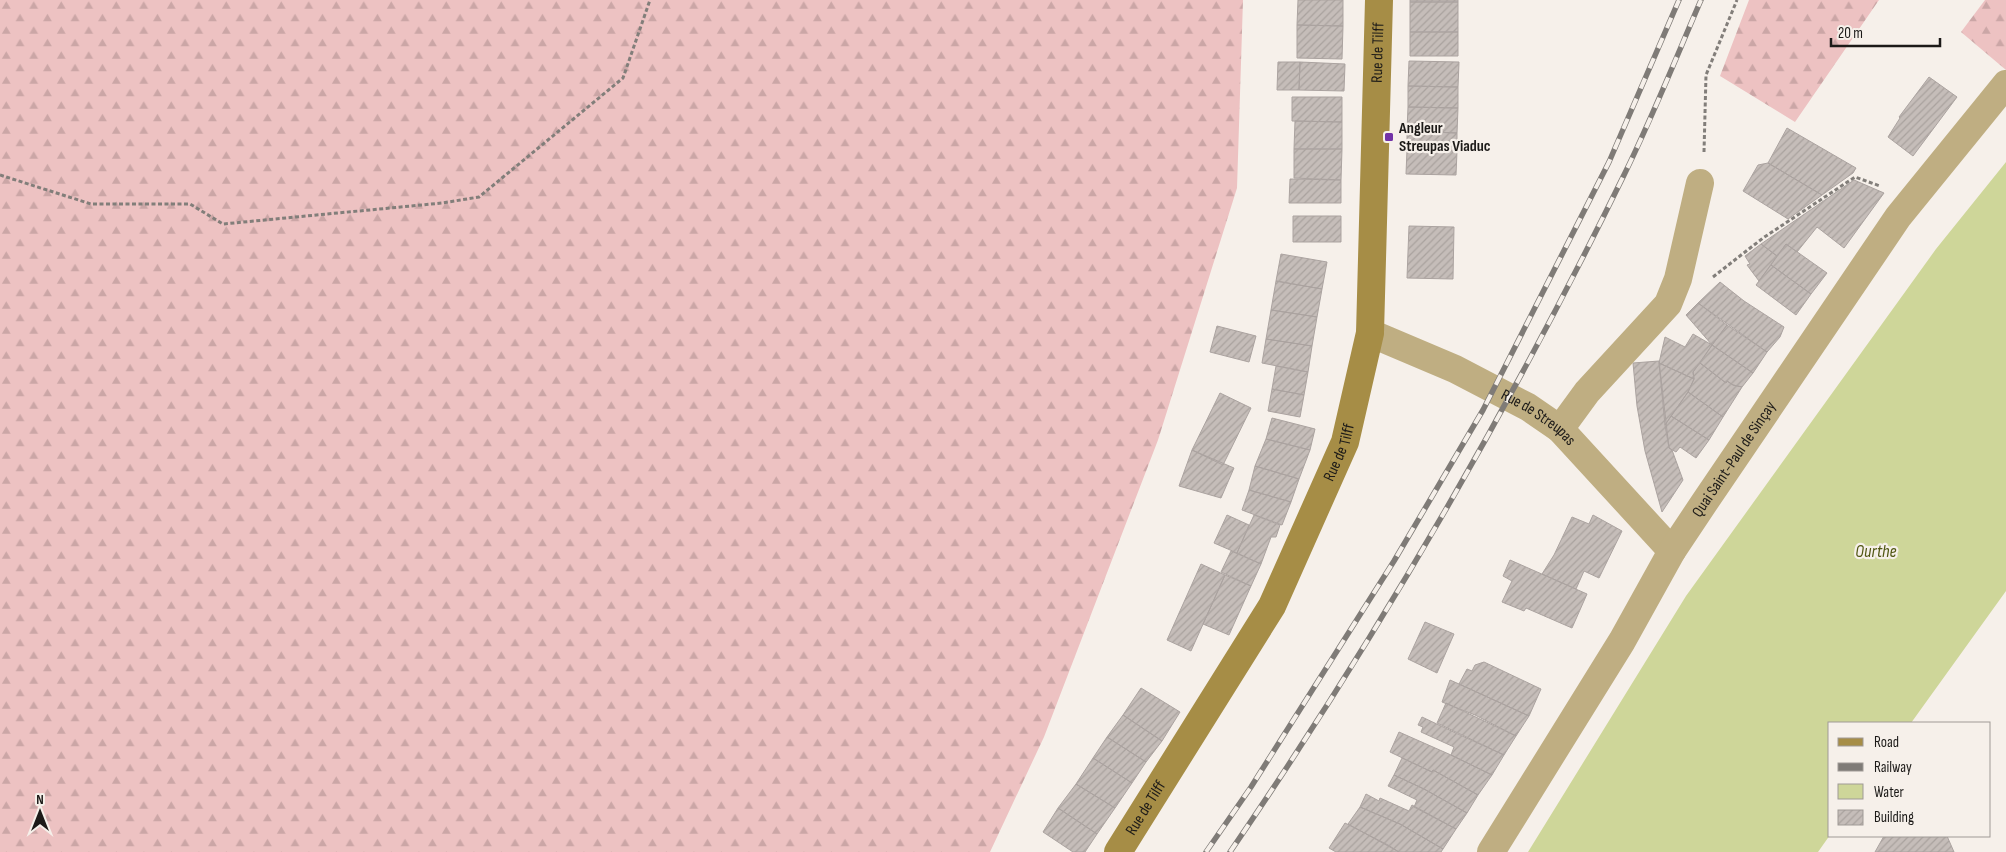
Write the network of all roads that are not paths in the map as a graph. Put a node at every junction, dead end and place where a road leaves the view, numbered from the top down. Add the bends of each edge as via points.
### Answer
1 (1379, 0) edge
2 (2006, 84) edge
3 (1700, 183) road end
4 (1370, 333) junction
5 (1560, 429) junction
6 (1672, 550) junction
7 (1118, 852) edge
8 (1491, 852) edge

1 - 4 main road, Rue de Tilff
2 - 6 street, Quai Saint-Paul de Sinçay via 1898,217
3 - 5 street via 1678,279 1668,304 1586,392
4 - 5 street, Rue de Streupas via 1455,369 1528,407
4 - 7 main road, Rue de Tilff via 1345,442 1272,606
5 - 6 street, Rue de Streupas
6 - 8 street, Quai Saint-Paul de Sinçay via 1622,640

